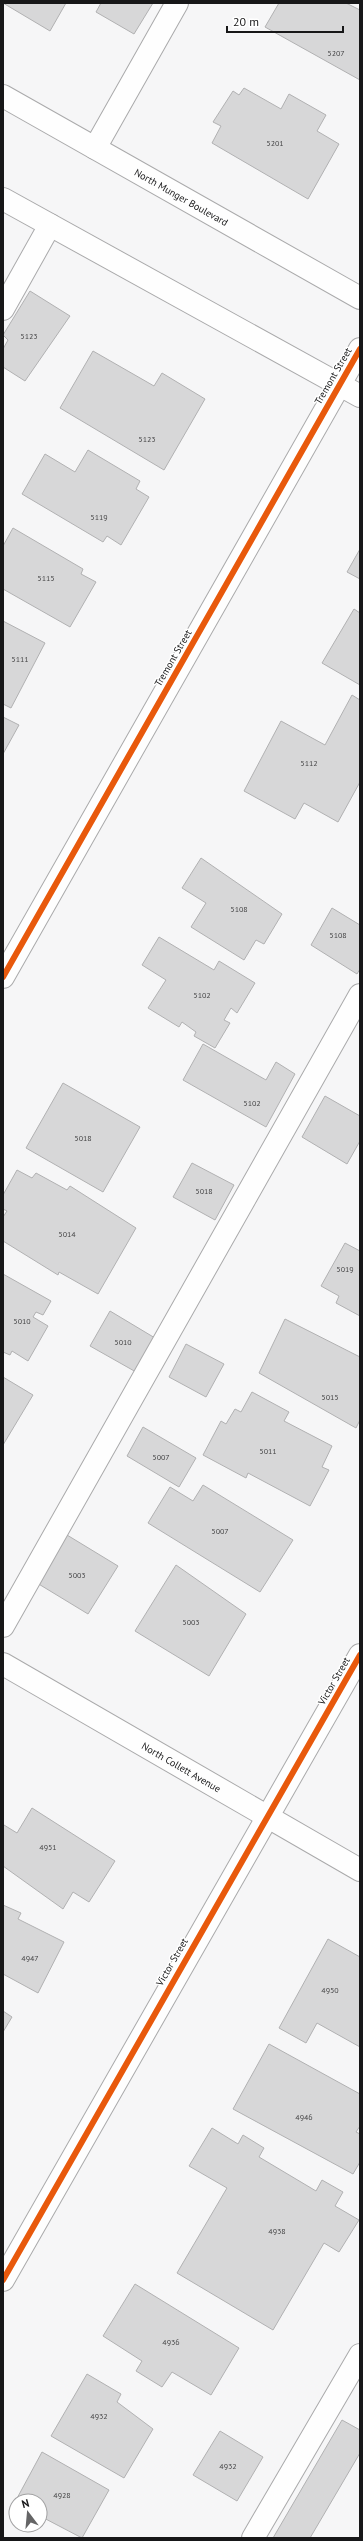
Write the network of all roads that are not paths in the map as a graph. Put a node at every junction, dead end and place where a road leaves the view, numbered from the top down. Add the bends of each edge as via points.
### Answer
1 (177, 3) edge
2 (3, 96) edge
3 (95, 148) junction
4 (3, 199) edge
5 (50, 225) junction
6 (360, 298) edge
7 (3, 309) edge
8 (360, 349) edge
9 (339, 384) junction
10 (360, 396) edge
11 (3, 977) edge
12 (360, 995) edge
13 (3, 1626) edge
14 (360, 1655) edge
15 (3, 1664) edge
16 (266, 1817) junction
17 (360, 1870) edge
18 (3, 2280) edge
19 (360, 2355) edge
20 (253, 2538) edge

1 - 3 street
2 - 3 street, North Munger Boulevard
3 - 6 street, North Munger Boulevard
4 - 5 street
5 - 7 street
5 - 9 street
8 - 9 street, Tremont Street
9 - 10 street
9 - 11 street, Tremont Street
12 - 13 street
14 - 16 street, Victor Street
15 - 16 street, North Collett Avenue
16 - 17 street, North Collett Avenue
16 - 18 street, Victor Street
19 - 20 street

